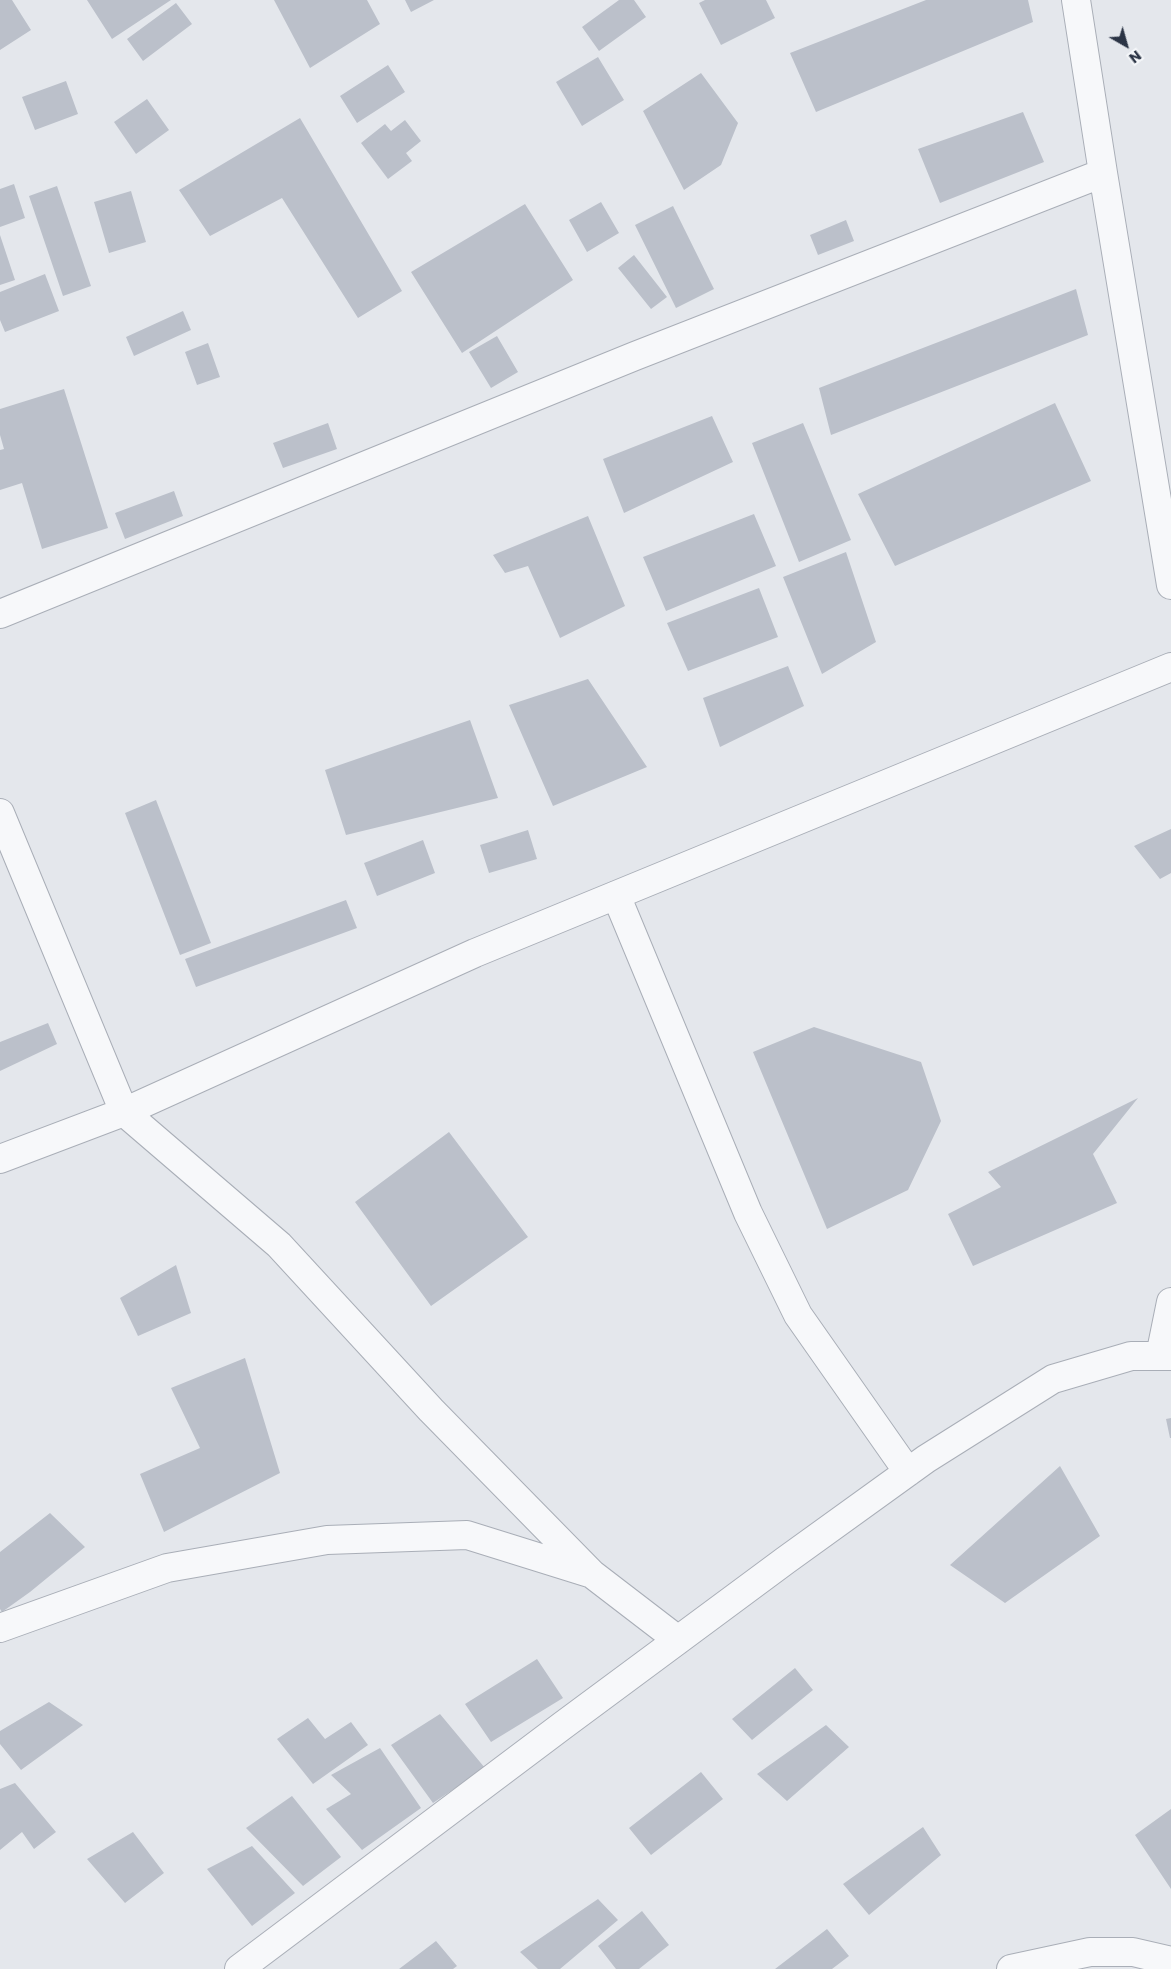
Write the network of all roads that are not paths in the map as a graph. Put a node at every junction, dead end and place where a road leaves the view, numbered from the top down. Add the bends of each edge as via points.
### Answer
1 (1076, 0) edge
2 (1103, 174) junction
3 (1171, 586) edge
4 (0, 614) edge
5 (1164, 676) edge
6 (0, 813) edge
7 (616, 895) junction
8 (124, 1112) junction
9 (0, 1159) edge
10 (1171, 1302) edge
11 (1166, 1356) edge
12 (908, 1472) junction
13 (592, 1574) junction
14 (0, 1628) edge
15 (678, 1640) junction
16 (1171, 1961) edge
17 (239, 1969) edge
18 (1011, 1969) edge

1 - 2 street
2 - 3 street
2 - 4 street via 635,356
5 - 7 street
6 - 8 street
7 - 8 street via 475,953
7 - 12 street via 748,1213 798,1315
8 - 9 street
8 - 13 street via 279,1245 431,1410
10 - 11 street
11 - 12 street via 1131,1356 1053,1379
12 - 15 street
13 - 14 street via 467,1535 327,1540 167,1568
13 - 15 street
15 - 17 street
16 - 18 street via 1133,1952 1090,1952

